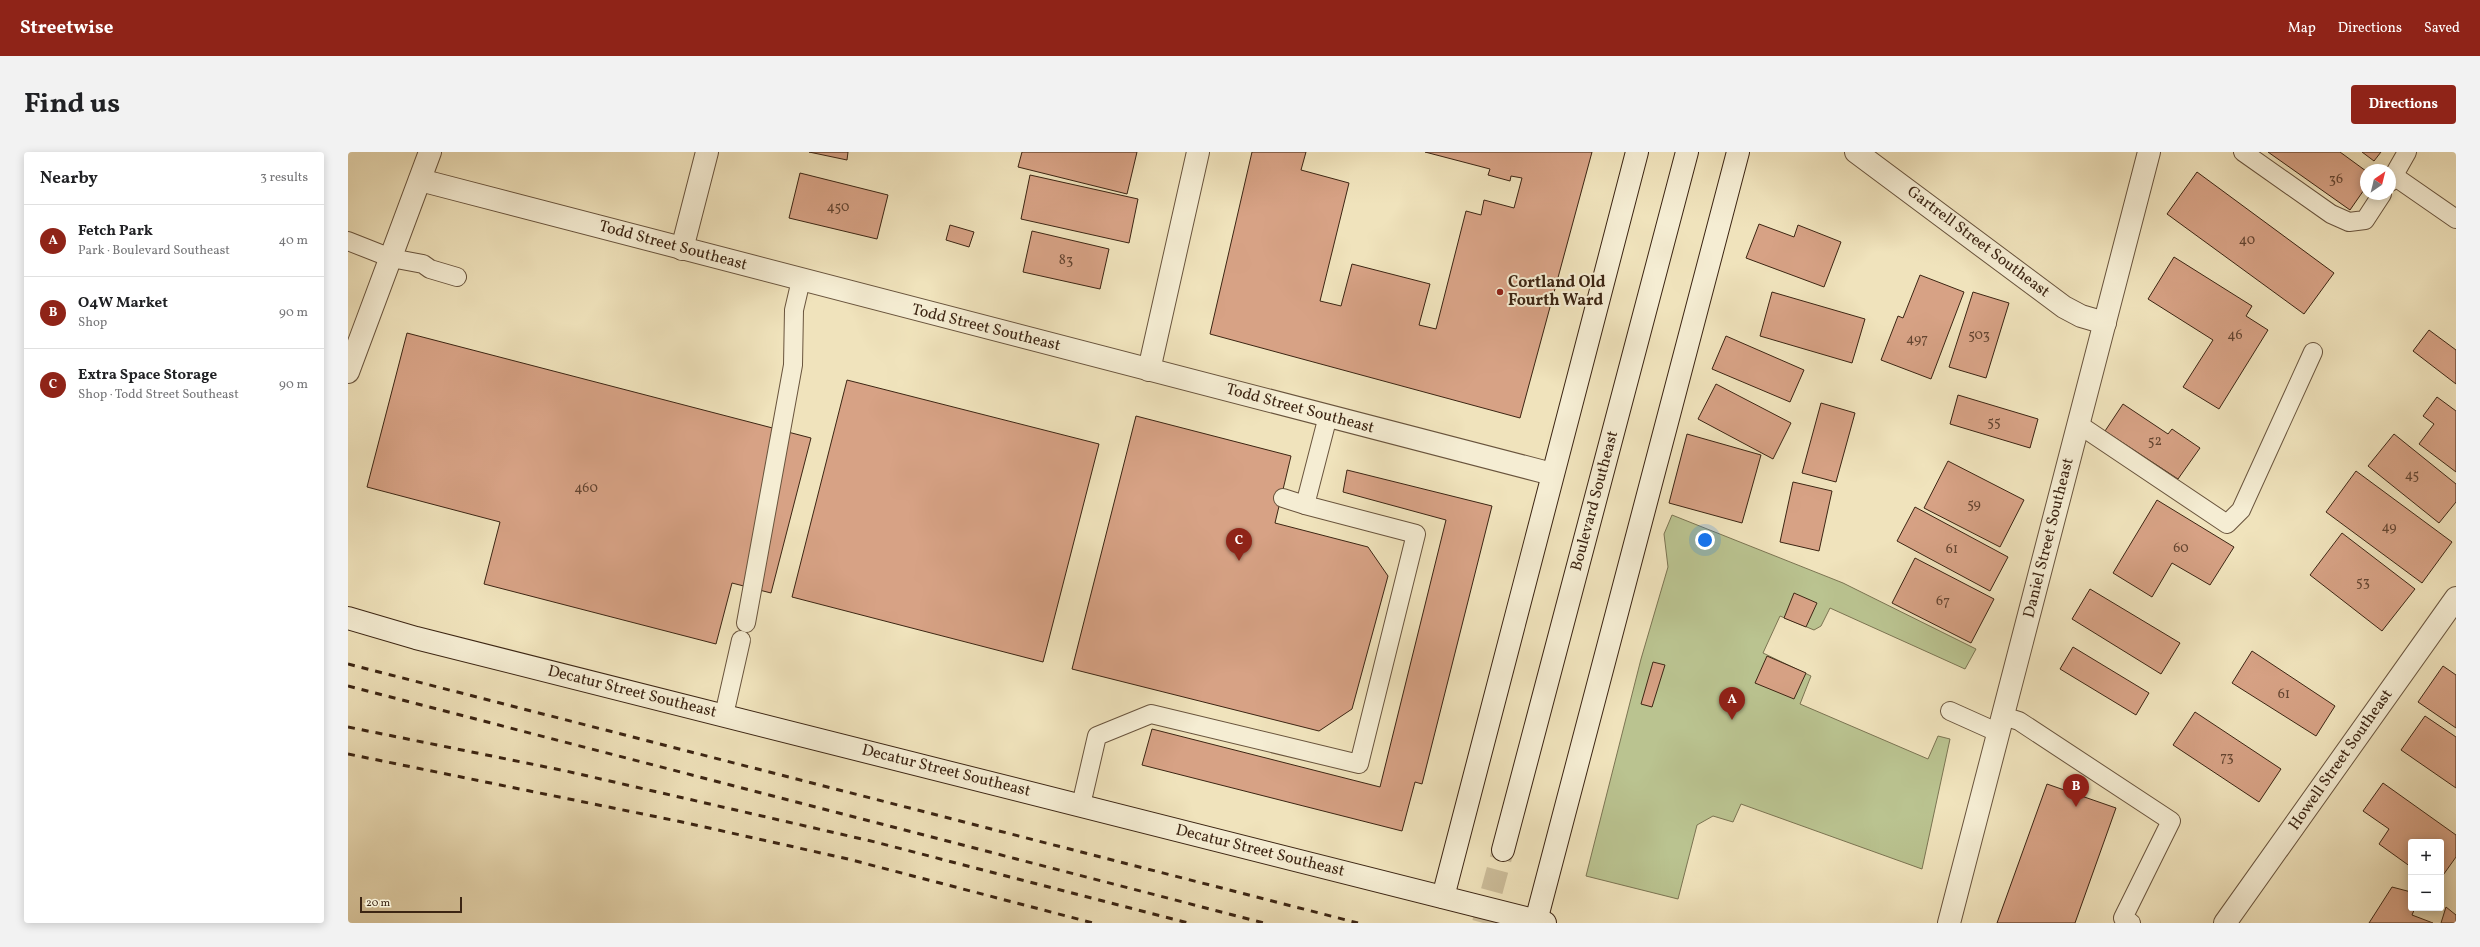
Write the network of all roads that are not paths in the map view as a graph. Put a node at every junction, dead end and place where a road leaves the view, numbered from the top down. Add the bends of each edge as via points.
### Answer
1 (430, 152) edge
2 (707, 152) edge
3 (1198, 152) edge
4 (1638, 152) edge
5 (1687, 152) edge
6 (1738, 152) edge
7 (1856, 152) edge
8 (2149, 152) edge
9 (2244, 152) edge
10 (2407, 152) edge
11 (2396, 172) edge
12 (420, 180) junction
13 (2396, 182) edge
14 (2378, 200) edge
15 (2456, 220) edge
16 (348, 241) edge
17 (682, 249) junction
18 (391, 258) junction
19 (457, 277) dead end
20 (800, 280) junction
21 (2104, 323) junction
22 (2313, 352) dead end
23 (350, 361) edge
24 (1149, 370) junction
25 (1328, 416) junction
26 (2078, 424) junction
27 (1552, 474) junction
28 (1283, 498) dead end
29 (1305, 504) junction
30 (2456, 598) edge
31 (348, 618) edge
32 (746, 623) dead end
33 (741, 640) dead end
34 (1950, 711) dead end
35 (724, 715) junction
36 (2001, 724) junction
37 (1081, 805) junction
38 (1503, 850) tunnel mouth
39 (1443, 897) junction
40 (1540, 922) edge
41 (1949, 923) edge
42 (2131, 923) edge
43 (2225, 923) edge

1 - 12 main road
2 - 17 main road
3 - 24 main road
4 - 27 main road
5 - 38 main road, Boulevard Southeast
6 - 40 main road
7 - 21 main road, Gartrell Street Southeast via 2064,307 2081,316
8 - 21 main road, Daniel Street Southeast
9 - 14 lane via 2331,214 2349,222 2365,220
10 - 11 lane
12 - 17 main road, Todd Street Southeast
12 - 18 main road
13 - 15 lane
16 - 18 lane
17 - 20 main road, Todd Street Southeast
18 - 19 lane via 423,264 430,269
18 - 23 main road
20 - 24 main road, Todd Street Southeast
20 - 32 lane via 794,310 793,365
21 - 26 main road, Daniel Street Southeast
22 - 26 lane via 2241,510 2227,524
24 - 25 main road, Todd Street Southeast
25 - 27 main road, Todd Street Southeast
25 - 29 lane
26 - 36 main road, Daniel Street Southeast
27 - 39 main road
28 - 29 lane
29 - 37 lane via 1416,534 1359,764 1151,714 1097,736
30 - 43 main road, Howell Street Southeast
31 - 35 main road, Decatur Street Southeast via 416,638
33 - 35 lane
34 - 36 lane
35 - 37 main road, Decatur Street Southeast
36 - 41 main road, Daniel Street Southeast
36 - 42 lane via 2019,721 2171,821 2123,918
37 - 39 main road, Decatur Street Southeast
39 - 40 main road, Decatur Street Southeast

